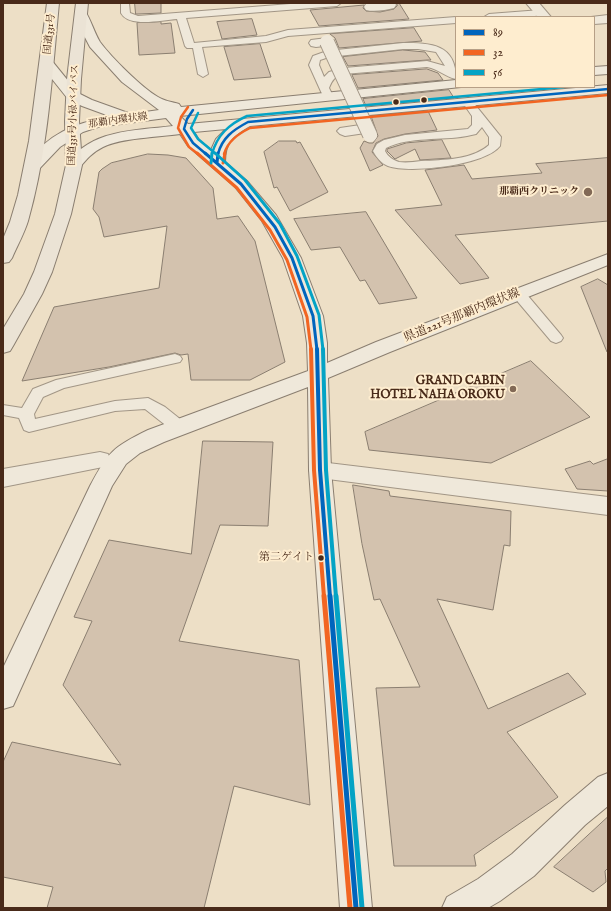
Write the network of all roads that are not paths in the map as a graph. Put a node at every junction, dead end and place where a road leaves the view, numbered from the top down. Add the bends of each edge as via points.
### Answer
1 (54, 3) edge
2 (124, 3) edge
3 (193, 3) edge
4 (337, 3) edge
5 (532, 3) edge
6 (390, 5) dead end
7 (370, 7) dead end
8 (82, 8) edge
9 (195, 15) junction
10 (543, 15) edge
11 (181, 16) junction
12 (516, 16) edge
13 (608, 19) edge
14 (455, 20) edge
15 (595, 20) edge
16 (316, 43) dead end
17 (197, 45) junction
18 (47, 64) junction
19 (608, 70) edge
20 (595, 71) edge
21 (203, 74) dead end
22 (455, 74) edge
23 (455, 75) edge
24 (455, 84) edge
25 (608, 89) edge
26 (326, 92) junction
27 (73, 96) junction
28 (468, 103) junction
29 (193, 110) junction
30 (477, 116) junction
31 (134, 118) junction
32 (175, 118) junction
33 (248, 122) junction
34 (73, 130) junction
35 (345, 131) dead end
36 (163, 132) junction
37 (193, 143) junction
38 (217, 163) junction
39 (74, 165) junction
40 (33, 166) junction
41 (3, 258) edge
42 (608, 260) edge
43 (518, 293) junction
44 (556, 338) dead end
45 (3, 346) edge
46 (175, 359) dead end
47 (317, 375) junction
48 (3, 410) edge
49 (26, 414) junction
50 (179, 427) junction
51 (100, 460) dead end
52 (320, 470) junction
53 (3, 478) edge
54 (608, 506) edge
55 (3, 697) edge
56 (608, 787) edge
57 (356, 908) edge
58 (458, 908) edge

1 - 18 highway, 国道331号
2 - 11 lane via 124,11 130,18
3 - 9 lane
4 - 9 lane via 279,11
5 - 10 main road
6 - 7 main road
8 - 27 highway, 国道331号小禄バイパス
8 - 32 main road via 91,39 99,50 127,79
9 - 11 lane
10 - 12 lane
11 - 17 lane via 190,46
13 - 15 main road
14 - 17 lane via 287,30 266,39
16 - 35 main road, bridge via 327,42 369,132
17 - 21 lane
18 - 27 main road
18 - 40 highway
19 - 20 main road
22 - 26 lane via 441,52 430,47 412,46 327,54 316,58 314,64
23 - 26 lane via 439,66 427,64 344,71 328,77
24 - 26 main road
25 - 28 main road
26 - 29 main road
27 - 31 main road
27 - 34 highway, 国道331号小禄バイパス
28 - 30 lane
28 - 33 main road
29 - 32 main road
29 - 32 main road
30 - 30 lane via 495,138 495,146 481,156 403,166 392,164 381,157 381,146 395,140 472,131 478,123
31 - 32 main road
31 - 34 main road, 那覇内環状線 via 98,122
31 - 36 main road
32 - 33 main road via 226,124
32 - 36 main road, 那覇内環状線
32 - 37 main road
33 - 38 main road via 231,132 220,143
34 - 39 highway, 国道331号小禄バイパス
34 - 40 main road, 那覇内環状線
36 - 37 main road
36 - 39 main road, 那覇内環状線 via 116,138 99,143 85,152
37 - 38 main road
38 - 47 main road via 241,184 264,212 292,258 313,316 317,344
39 - 45 highway, 国道331号小禄バイパス via 63,214 43,272
40 - 41 highway via 18,223
42 - 43 main road, 県道221号那覇内環状線
43 - 44 lane
43 - 47 main road, 県道221号那覇内環状線
46 - 49 lane via 61,384 38,393
47 - 50 main road, 県道221号那覇内環状線
47 - 52 main road
48 - 49 lane
49 - 50 lane via 29,426 115,406 148,403
50 - 55 main road, 県道221号那覇内環状線 via 132,447 118,458 110,470
51 - 53 main road
52 - 54 main road
52 - 57 main road
56 - 58 main road via 523,865 489,890

